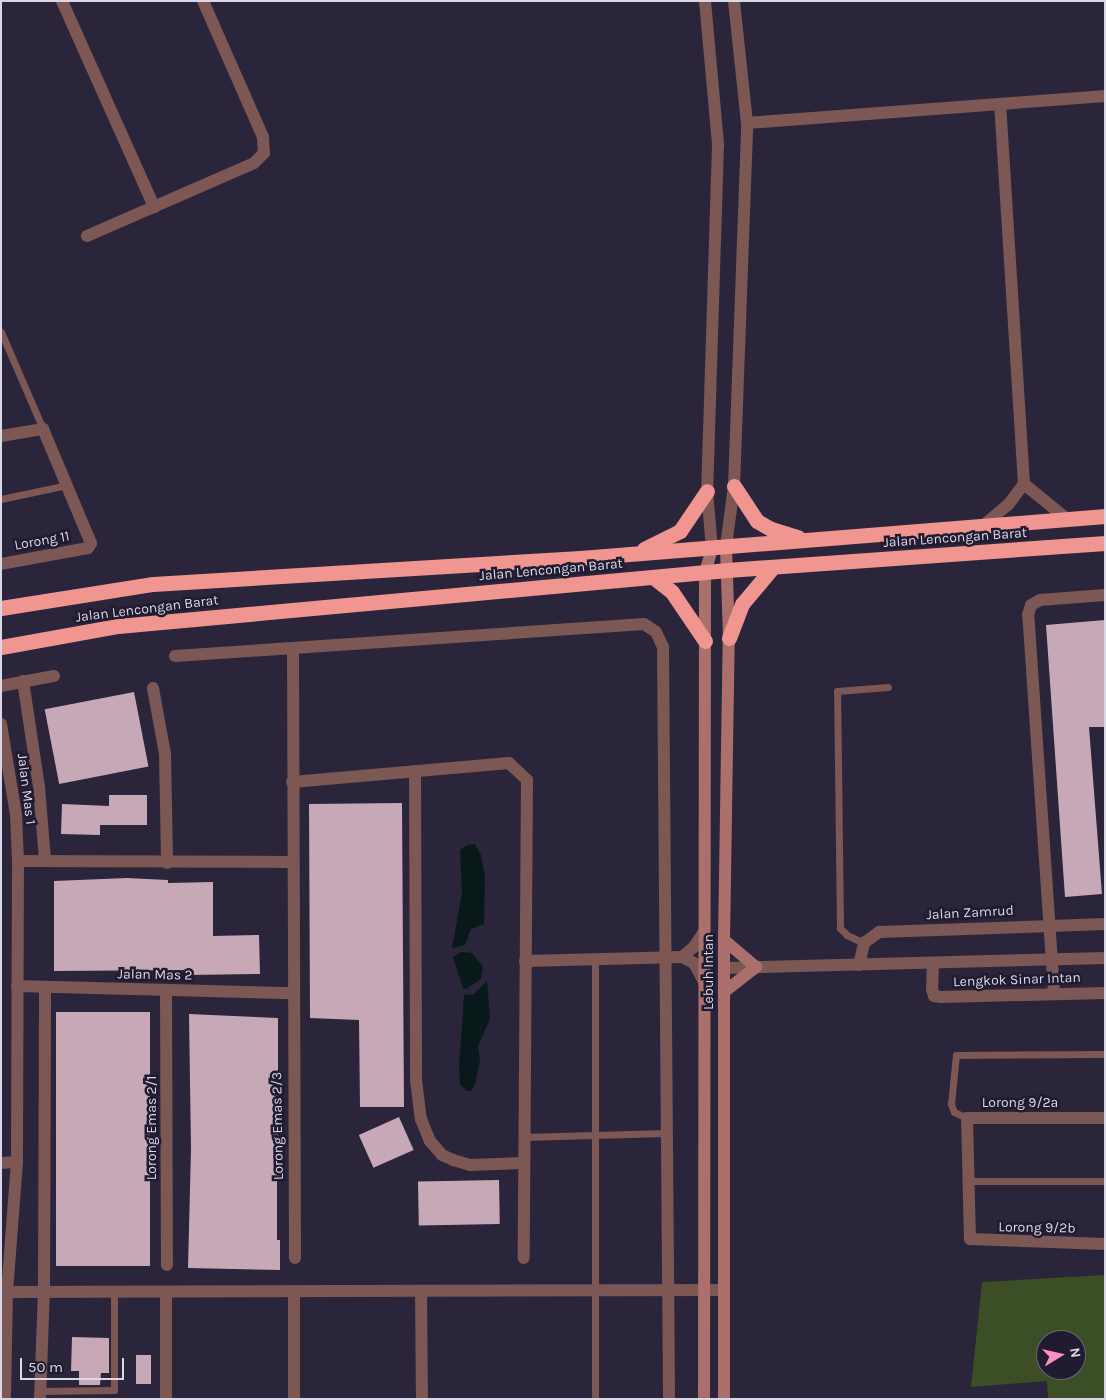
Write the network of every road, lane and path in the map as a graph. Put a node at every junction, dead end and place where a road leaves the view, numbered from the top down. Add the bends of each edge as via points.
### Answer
1 (62, 1) edge
2 (203, 1) edge
3 (705, 1) edge
4 (734, 1) edge
5 (1105, 96) edge
6 (1000, 104) junction
7 (747, 123) junction
8 (154, 207) junction
9 (87, 236) dead end
10 (1, 332) edge
11 (43, 429) junction
12 (1, 436) edge
13 (1024, 484) junction
14 (67, 485) junction
15 (734, 486) junction
16 (707, 492) junction
17 (1, 499) edge
18 (1105, 516) edge
19 (1067, 519) junction
20 (985, 524) junction
21 (807, 539) junction
22 (1105, 543) edge
23 (719, 547) junction
24 (631, 554) junction
25 (1, 564) edge
26 (773, 567) junction
27 (727, 570) junction
28 (705, 573) junction
29 (653, 577) junction
30 (1105, 595) edge
31 (1, 608) edge
32 (729, 638) junction
33 (705, 641) junction
34 (1, 647) edge
35 (293, 648) junction
36 (175, 656) dead end
37 (54, 676) dead end
38 (23, 681) junction
39 (1, 686) edge
40 (888, 687) dead end
41 (154, 688) dead end
42 (1, 724) edge
43 (415, 771) junction
44 (292, 782) junction
45 (44, 860) junction
46 (18, 861) junction
47 (292, 862) junction
48 (167, 863) junction
49 (1052, 924) junction
50 (1105, 924) edge
51 (703, 932) junction
52 (724, 940) junction
53 (864, 943) junction
54 (682, 957) junction
55 (665, 958) junction
56 (1105, 958) edge
57 (595, 959) junction
58 (525, 961) junction
59 (1053, 961) junction
60 (934, 963) junction
61 (859, 964) junction
62 (756, 967) junction
63 (724, 968) junction
64 (703, 980) junction
65 (17, 986) junction
66 (45, 987) junction
67 (166, 990) junction
68 (724, 992) junction
69 (1054, 992) junction
70 (292, 993) junction
71 (1105, 993) edge
72 (1105, 1054) edge
73 (967, 1118) junction
74 (1105, 1118) edge
75 (666, 1133) junction
76 (596, 1136) junction
77 (523, 1137) junction
78 (17, 1162) junction
79 (1, 1163) edge
80 (523, 1163) junction
81 (967, 1181) junction
82 (1105, 1181) edge
83 (970, 1240) joint
84 (1105, 1244) edge
85 (295, 1258) dead end
86 (524, 1258) dead end
87 (167, 1265) dead end
88 (668, 1290) junction
89 (724, 1290) junction
90 (422, 1291) junction
91 (596, 1291) junction
92 (704, 1291) junction
93 (8, 1292) junction
94 (44, 1292) junction
95 (114, 1292) junction
96 (166, 1292) junction
97 (294, 1292) junction
98 (1, 1322) edge
99 (6, 1340) junction
100 (4, 1395) edge
101 (40, 1395) edge
102 (166, 1399) edge
103 (294, 1399) edge
104 (422, 1399) edge
105 (595, 1399) edge
106 (668, 1399) edge
107 (704, 1399) edge
108 (724, 1399) edge

1 - 8 street
2 - 8 street via 263,137 264,152 254,162
3 - 16 street via 718,145
4 - 7 street
5 - 6 street
6 - 7 street
6 - 13 street
7 - 15 street
8 - 9 street
10 - 11 lane
11 - 12 street
11 - 14 street
13 - 19 street
13 - 20 street via 1008,505
14 - 17 lane
14 - 25 street, Lorong 11 via 91,543 88,548
15 - 21 highway via 757,520 771,529
15 - 23 street
16 - 23 street
16 - 24 highway via 680,531
18 - 19 highway, Jalan Lencongan Barat
19 - 20 highway, Jalan Lencongan Barat
20 - 21 highway, Jalan Lencongan Barat
21 - 23 highway, Jalan Lencongan Barat
22 - 26 highway, Jalan Lencongan Barat
23 - 24 highway, Jalan Lencongan Barat
23 - 27 main road, Lebuh Intan
23 - 28 main road, Lebuh Intan
24 - 31 highway, Jalan Lencongan Barat via 153,584
26 - 27 highway, Jalan Lencongan Barat
26 - 32 highway via 742,604
27 - 28 highway, Jalan Lencongan Barat
27 - 32 main road, Lebuh Intan
28 - 29 highway, Jalan Lencongan Barat
28 - 33 main road, Lebuh Intan
29 - 33 highway via 672,592
29 - 34 highway, Jalan Lencongan Barat via 118,626
30 - 49 street via 1040,600 1032,605 1028,615
32 - 52 main road, Lebuh Intan
33 - 51 main road, Lebuh Intan
35 - 36 street
35 - 44 street, Lorong Emas 2/3
35 - 55 street via 644,624 656,632 663,647
37 - 38 street
38 - 39 street
38 - 45 street via 39,787
40 - 53 lane via 837,691 840,928
41 - 48 street via 165,754
42 - 46 street, Jalan Mas 1 via 16,815
43 - 44 street
43 - 58 street via 509,763 527,780
43 - 80 street via 416,1080 421,1119 430,1141 442,1155 453,1160 470,1165
44 - 47 street, Lorong Emas 2/3
45 - 46 street
45 - 48 street
46 - 65 street, Jalan Mas 1
47 - 48 street
47 - 70 street, Lorong Emas 2/3
49 - 50 street, Jalan Zamrud
49 - 53 street, Jalan Zamrud via 879,932
49 - 59 street
51 - 54 street via 694,947
51 - 64 main road, Lebuh Intan
52 - 62 main road
52 - 63 main road, Lebuh Intan
53 - 61 street
54 - 55 street
54 - 64 street via 694,963
55 - 57 street
55 - 75 street
56 - 59 street
57 - 58 street
57 - 76 lane
58 - 77 street
59 - 60 street
59 - 69 street
60 - 61 street
60 - 69 street, Lengkok Sinar Intan via 934,996
61 - 62 street
62 - 63 street
62 - 68 main road
63 - 68 main road, Lebuh Intan
64 - 92 main road, Lebuh Intan
65 - 66 street, Jalan Mas 2
65 - 78 street, Jalan Mas 1
66 - 67 street, Jalan Mas 2
66 - 94 street
67 - 70 street, Jalan Mas 2
67 - 87 street, Lorong Emas 2/1
68 - 89 main road, Lebuh Intan
69 - 71 street, Lengkok Sinar Intan
70 - 85 street, Lorong Emas 2/3
72 - 73 lane via 956,1055 951,1104 954,1112
73 - 74 street, Lorong 9/2a
73 - 81 street, Lorong 9/2a
75 - 76 lane
75 - 88 street
76 - 77 lane
76 - 91 lane
77 - 80 street
78 - 79 street
78 - 93 street, Jalan Mas 1
80 - 86 street
81 - 82 lane
81 - 83 street, Lorong 9/2a
83 - 84 street, Lorong 9/2b
88 - 91 street
88 - 92 street
88 - 106 street
89 - 92 street
89 - 108 main road, Lebuh Intan
90 - 91 street
90 - 97 street
90 - 104 street
91 - 105 lane
92 - 107 main road, Lebuh Intan
93 - 94 street
93 - 99 street, Jalan Mas 1
94 - 95 street
94 - 101 street
95 - 96 street
95 - 101 lane via 114,1390
96 - 97 street
96 - 102 street
97 - 103 street
98 - 99 street
99 - 100 street, Jalan Mas 1

